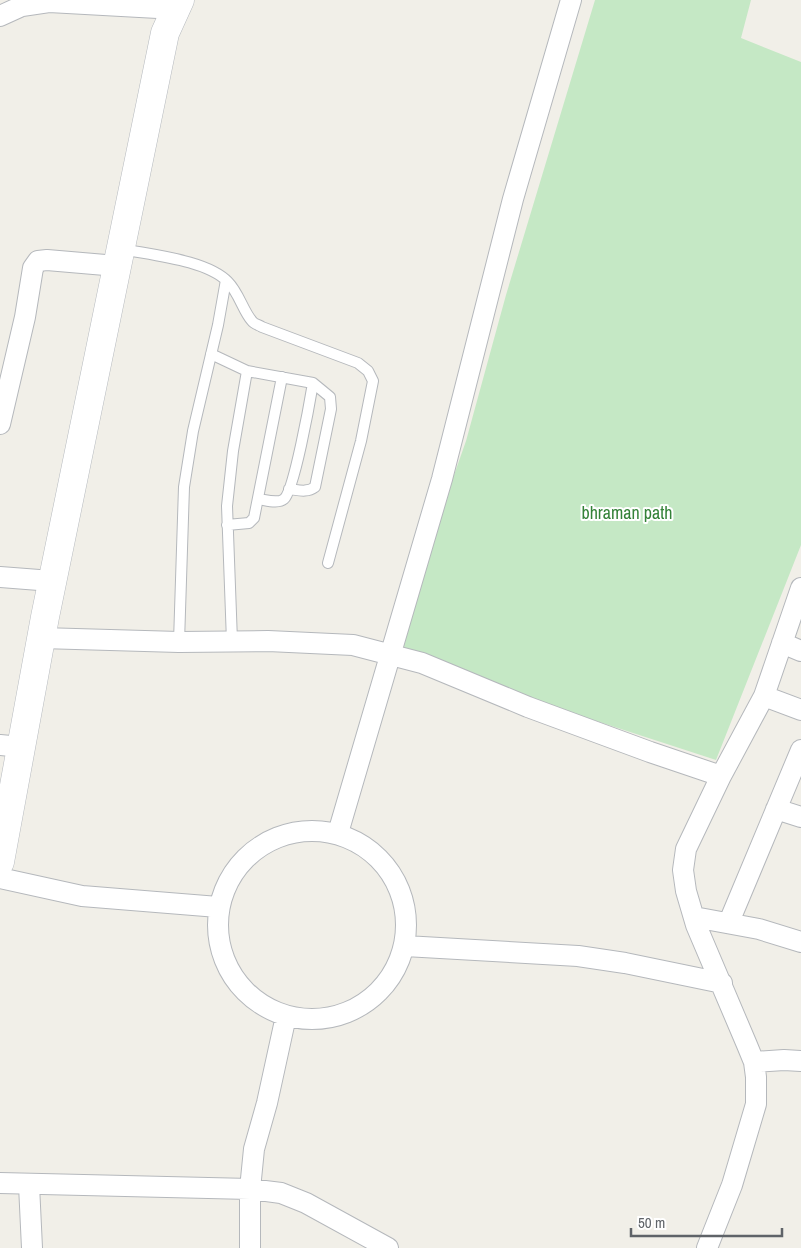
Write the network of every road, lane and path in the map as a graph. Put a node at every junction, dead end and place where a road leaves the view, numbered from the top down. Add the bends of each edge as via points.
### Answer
1 (572, 0) edge
2 (20, 3) edge
3 (178, 4) edge
4 (0, 16) edge
5 (119, 257) junction
6 (226, 280) junction
7 (210, 354) junction
8 (247, 371) junction
9 (282, 377) junction
10 (314, 383) junction
11 (0, 424) edge
12 (289, 489) junction
13 (258, 499) junction
14 (227, 525) junction
15 (328, 563) dead end
16 (0, 577) edge
17 (52, 581) junction
18 (801, 588) edge
19 (41, 638) junction
20 (232, 641) junction
21 (179, 642) junction
22 (782, 643) junction
23 (801, 651) edge
24 (390, 653) junction
25 (764, 696) junction
26 (801, 710) edge
27 (10, 746) edge
28 (801, 750) edge
29 (721, 776) junction
30 (776, 808) junction
31 (801, 817) edge
32 (338, 833) junction
33 (0, 862) edge
34 (0, 878) edge
35 (218, 907) junction
36 (694, 916) junction
37 (729, 922) junction
38 (801, 942) edge
39 (405, 946) junction
40 (722, 983) junction
41 (286, 1016) junction
42 (799, 1056) edge
43 (754, 1062) junction
44 (0, 1183) edge
45 (29, 1184) junction
46 (250, 1189) junction
47 (32, 1248) edge
48 (250, 1248) edge
49 (388, 1248) edge
50 (707, 1248) edge

1 - 24 street via 513,200 442,478
2 - 3 street
2 - 4 street
3 - 5 street via 165,33
5 - 6 lane via 200,265
5 - 11 street via 38,261 33,268
5 - 17 street
6 - 7 lane
6 - 15 lane via 252,321 358,363 368,371 373,381 361,441
7 - 8 lane
7 - 21 lane via 184,487
8 - 9 lane
8 - 14 lane via 232,451
9 - 10 lane
9 - 13 lane
10 - 12 lane
10 - 12 lane via 330,397 331,409 315,487 305,491
12 - 13 lane via 283,500
13 - 14 lane via 254,518 249,524
14 - 20 lane
16 - 17 street
17 - 19 street
18 - 22 street
19 - 21 street
19 - 27 street
20 - 21 street
20 - 24 street via 329,642
22 - 23 street
22 - 25 street
24 - 29 street via 528,707
24 - 32 street
25 - 26 street
25 - 29 street
27 - 33 street
28 - 30 street
29 - 36 street via 686,849 684,884
30 - 31 street
30 - 37 street
32 - 35 street via 312,830 286,834 262,844 242,861 227,882
32 - 39 street via 374,853 399,885 407,925
34 - 35 street via 82,896
35 - 41 street via 221,953 231,974 245,992
36 - 37 street
36 - 40 street
37 - 38 street
39 - 40 street via 578,956
39 - 41 street via 393,974 373,997 346,1013 316,1019
40 - 43 street
41 - 46 street via 254,1149
42 - 43 street
43 - 50 street via 756,1104 732,1185
44 - 45 street
45 - 46 street
45 - 47 street
46 - 48 street
46 - 49 street via 281,1193 306,1203

